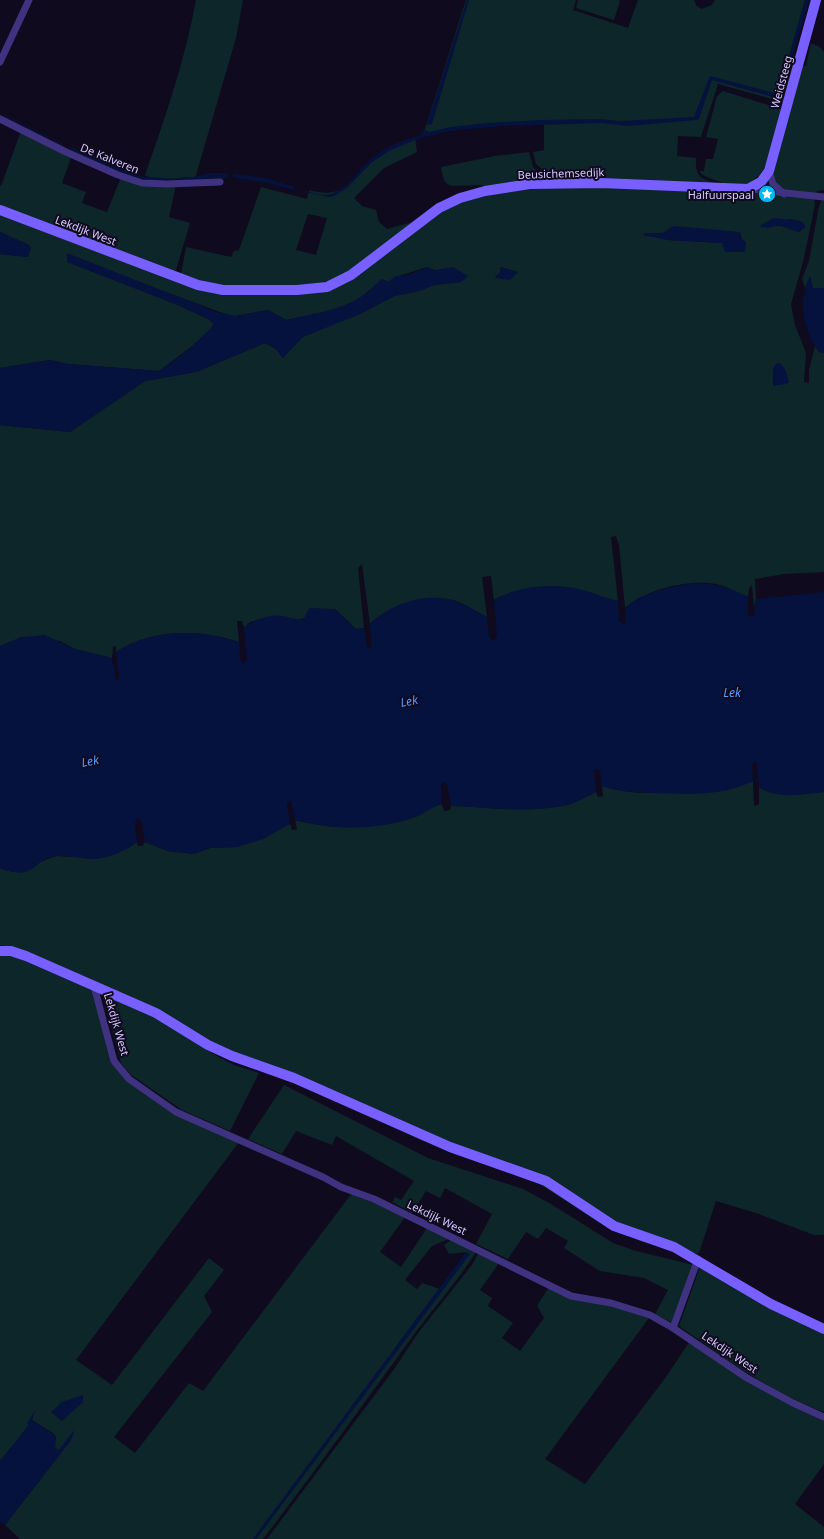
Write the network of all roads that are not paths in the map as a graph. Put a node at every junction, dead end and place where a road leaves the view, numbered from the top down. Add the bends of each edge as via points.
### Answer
1 (29, 0) edge
2 (816, 0) edge
3 (0, 62) edge
4 (0, 119) edge
5 (769, 171) junction
6 (220, 182) dead end
7 (748, 189) junction
8 (784, 194) junction
9 (824, 198) edge
10 (0, 210) edge
11 (162, 272) joint
12 (0, 950) edge
13 (94, 986) junction
14 (698, 1259) junction
15 (673, 1328) junction
16 (824, 1330) edge
17 (824, 1417) edge

1 - 3 street
2 - 5 street, Weidsteeg
4 - 6 street, De Kalveren via 73,155 142,183
5 - 7 street, Weidsteeg via 761,182
5 - 8 street via 773,184
7 - 8 street, Beusichemsedijk
7 - 11 street, Beusichemsedijk via 601,183 530,184 485,191 460,198 440,208 350,275 328,287 297,290 223,290 198,285
8 - 9 street, Beusichemsedijk
10 - 11 street, Lekdijk West
12 - 13 street, Lekdijk West via 26,956
13 - 14 street, Lekdijk West via 156,1013 208,1045 232,1056 294,1078 450,1147 546,1181 614,1226 674,1247
13 - 15 street, Lekdijk West via 114,1061 129,1079 176,1112 341,1187 374,1199 571,1296 611,1303 650,1315
14 - 15 street
14 - 16 street, Lekdijk West via 771,1304
15 - 17 street, Lekdijk West via 747,1378

